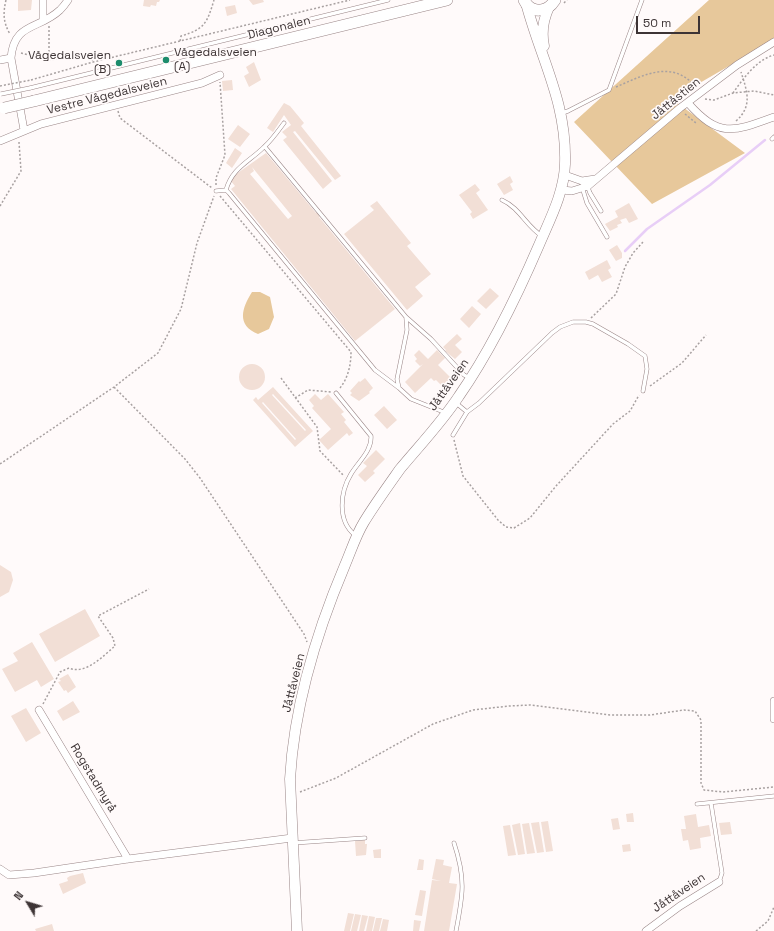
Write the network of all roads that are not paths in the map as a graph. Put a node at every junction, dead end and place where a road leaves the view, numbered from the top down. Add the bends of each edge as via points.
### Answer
1 (43, 0) edge
2 (68, 0) edge
3 (388, 0) edge
4 (447, 0) edge
5 (642, 0) edge
6 (525, 2) edge
7 (555, 5) edge
8 (45, 20) junction
9 (774, 42) edge
10 (11, 58) junction
11 (0, 60) edge
12 (546, 62) junction
13 (220, 75) road end
14 (0, 94) edge
15 (688, 103) junction
16 (2, 108) edge
17 (562, 113) junction
18 (774, 116) edge
19 (284, 123) dead end
20 (21, 132) junction
21 (0, 141) edge
22 (265, 147) junction
23 (565, 175) junction
24 (584, 184) junction
25 (226, 190) junction
26 (562, 190) junction
27 (216, 191) road end
28 (502, 200) dead end
29 (601, 211) dead end
30 (543, 236) junction
31 (607, 237) dead end
32 (406, 317) junction
33 (471, 378) junction
34 (399, 388) junction
35 (643, 391) road end
36 (336, 393) road end
37 (455, 402) junction
38 (467, 412) junction
39 (447, 413) junction
40 (453, 435) road end
41 (358, 537) junction
42 (774, 701) edge
43 (39, 710) road end
44 (774, 719) edge
45 (774, 796) edge
46 (711, 803) junction
47 (697, 804) dead end
48 (365, 838) dead end
49 (292, 840) junction
50 (454, 843) dead end
51 (128, 858) junction
52 (0, 869) edge
53 (719, 882) joint
54 (296, 931) edge
55 (456, 931) edge
56 (646, 931) edge

1 - 8 street
2 - 8 street via 60,10
3 - 14 lane, bridge
4 - 16 main road, Diagonalen, bridge
5 - 17 lane via 609,90
6 - 7 main road via 536,10
6 - 12 main road, Jåttåveien
7 - 12 main road, Jåttåveien via 544,18 542,37
8 - 10 street via 25,29 15,40
9 - 15 street, Jåttåstien via 738,65
10 - 11 street
10 - 20 street
12 - 17 main road, Jåttåveien
13 - 20 street, Vestre Vågedalsveien via 202,83
15 - 18 street via 707,122 725,129 744,128
15 - 24 street, Jåttåstien via 595,179
17 - 23 main road, Jåttåveien
19 - 22 lane
20 - 21 street, Vestre Vågedalsveien
22 - 25 lane via 234,173
22 - 32 lane
23 - 24 street
23 - 26 main road, Jåttåveien
24 - 26 street
24 - 29 lane
24 - 31 lane via 587,203
25 - 27 lane
25 - 34 lane via 375,370
26 - 30 main road, Jåttåveien
28 - 30 lane via 515,207 529,226
30 - 33 main road, Jåttåveien via 530,267
32 - 33 lane via 431,339 464,375
32 - 34 lane via 407,330 397,379
33 - 37 main road, Jåttåveien
34 - 39 lane via 410,399
35 - 38 lane via 648,369 645,356 586,322 573,322 560,327 480,403
36 - 41 lane via 370,436 371,444 348,480 344,496 343,513 346,526
37 - 38 lane
37 - 39 main road, Jåttåveien
38 - 40 lane
39 - 41 main road, Jåttåveien via 399,470 363,524
41 - 49 main road, Jåttåveien via 331,598 299,714 291,764
42 - 44 street
43 - 51 street, Rogstadmyrå
45 - 46 lane
46 - 47 lane
46 - 53 lane, Jåttåveien via 722,873
48 - 49 lane
49 - 51 street
49 - 54 main road, Jåttåveien
50 - 55 lane via 464,882
51 - 52 street via 34,873 9,875
53 - 56 street, Jåttåveien

